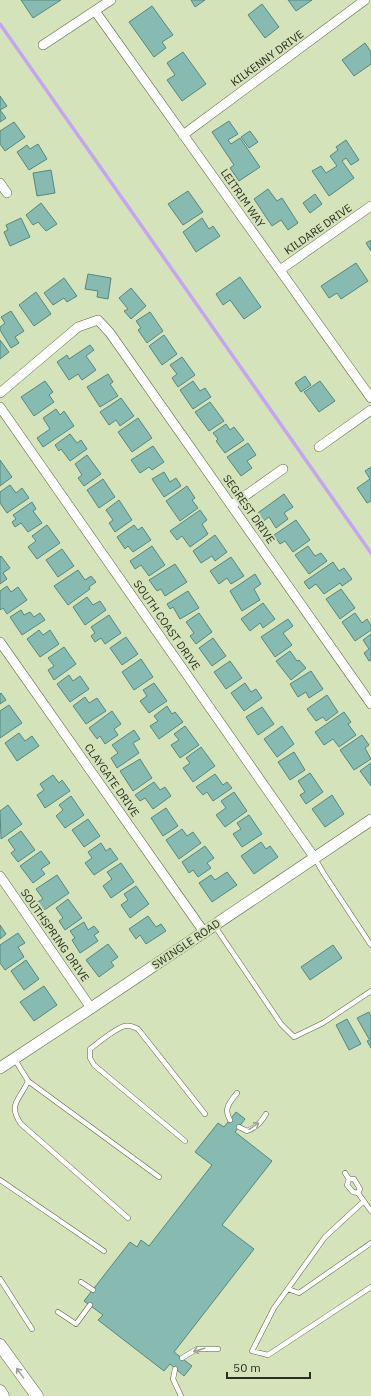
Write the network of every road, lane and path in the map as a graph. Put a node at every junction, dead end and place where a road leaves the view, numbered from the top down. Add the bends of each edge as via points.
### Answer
1 (111, 0) edge
2 (365, 0) edge
3 (95, 11) junction
4 (43, 45) dead end
5 (183, 134) junction
6 (0, 183) edge
7 (6, 193) dead end
8 (371, 206) edge
9 (280, 270) junction
10 (0, 393) edge
11 (371, 398) edge
12 (0, 407) edge
13 (371, 410) edge
14 (319, 446) dead end
15 (283, 469) dead end
16 (232, 505) junction
17 (0, 642) edge
18 (371, 704) edge
19 (371, 820) edge
20 (314, 857) junction
21 (0, 876) edge
22 (214, 925) junction
23 (204, 932) junction
24 (371, 945) edge
25 (371, 991) edge
26 (91, 1008) junction
27 (14, 1058) junction
28 (0, 1068) edge
29 (28, 1081) junction
30 (237, 1092) dead end
31 (205, 1114) dead end
32 (266, 1114) dead end
33 (230, 1120) dead end
34 (239, 1127) dead end
35 (186, 1141) dead end
36 (345, 1173) dead end
37 (159, 1176) dead end
38 (349, 1179) junction
39 (0, 1180) edge
40 (358, 1193) junction
41 (364, 1201) junction
42 (371, 1211) edge
43 (128, 1218) dead end
44 (371, 1243) edge
45 (104, 1251) dead end
46 (0, 1278) edge
47 (81, 1282) dead end
48 (371, 1288) edge
49 (288, 1289) junction
50 (93, 1290) dead end
51 (90, 1305) dead end
52 (58, 1312) dead end
53 (32, 1329) dead end
54 (0, 1345) edge
55 (218, 1349) dead end
56 (182, 1358) dead end
57 (175, 1369) dead end
58 (0, 1391) edge
59 (3, 1396) edge
60 (37, 1396) edge
61 (181, 1396) edge

1 - 3 street
2 - 5 street, KILKENNY DRIVE
3 - 4 street
3 - 5 street, LEITRIM WAY
5 - 9 street, LEITRIM WAY
6 - 7 street
8 - 9 street, KILDARE DRIVE
9 - 11 street, LEITRIM WAY
10 - 16 street, SEGREST DRIVE via 78,327 98,320
12 - 20 street, SOUTH COAST DRIVE
13 - 14 street
15 - 16 street
16 - 18 street, SEGREST DRIVE
17 - 23 street, CLAYGATE DRIVE
19 - 20 street, SWINGLE ROAD
20 - 22 street, SWINGLE ROAD
20 - 24 lane
21 - 26 street, SOUTHSPRING DRIVE
22 - 23 street, SWINGLE ROAD
22 - 25 lane via 281,1024 294,1037
23 - 26 street, SWINGLE ROAD
26 - 27 street, SWINGLE ROAD
27 - 28 street, SWINGLE ROAD
27 - 29 lane
29 - 37 lane
29 - 43 lane via 14,1106 14,1112 21,1124
30 - 33 lane via 227,1105
31 - 35 lane via 133,1026 124,1026 90,1049 90,1058 94,1065
34 -> 32 lane via 247,1131 254,1128
36 - 38 lane
38 - 40 lane via 347,1185 353,1192
38 - 40 lane via 354,1179 360,1188
39 - 45 lane
40 - 41 lane
41 - 42 lane
41 - 49 lane via 325,1237
44 - 49 lane via 299,1293
46 - 53 lane
47 - 50 lane
48 - 49 lane via 268,1355 252,1351 274,1308
51 - 52 lane via 76,1324
60 -> 54 main road
55 -> 56 lane via 197,1349
57 - 61 lane via 174,1379
58 - 59 main road

